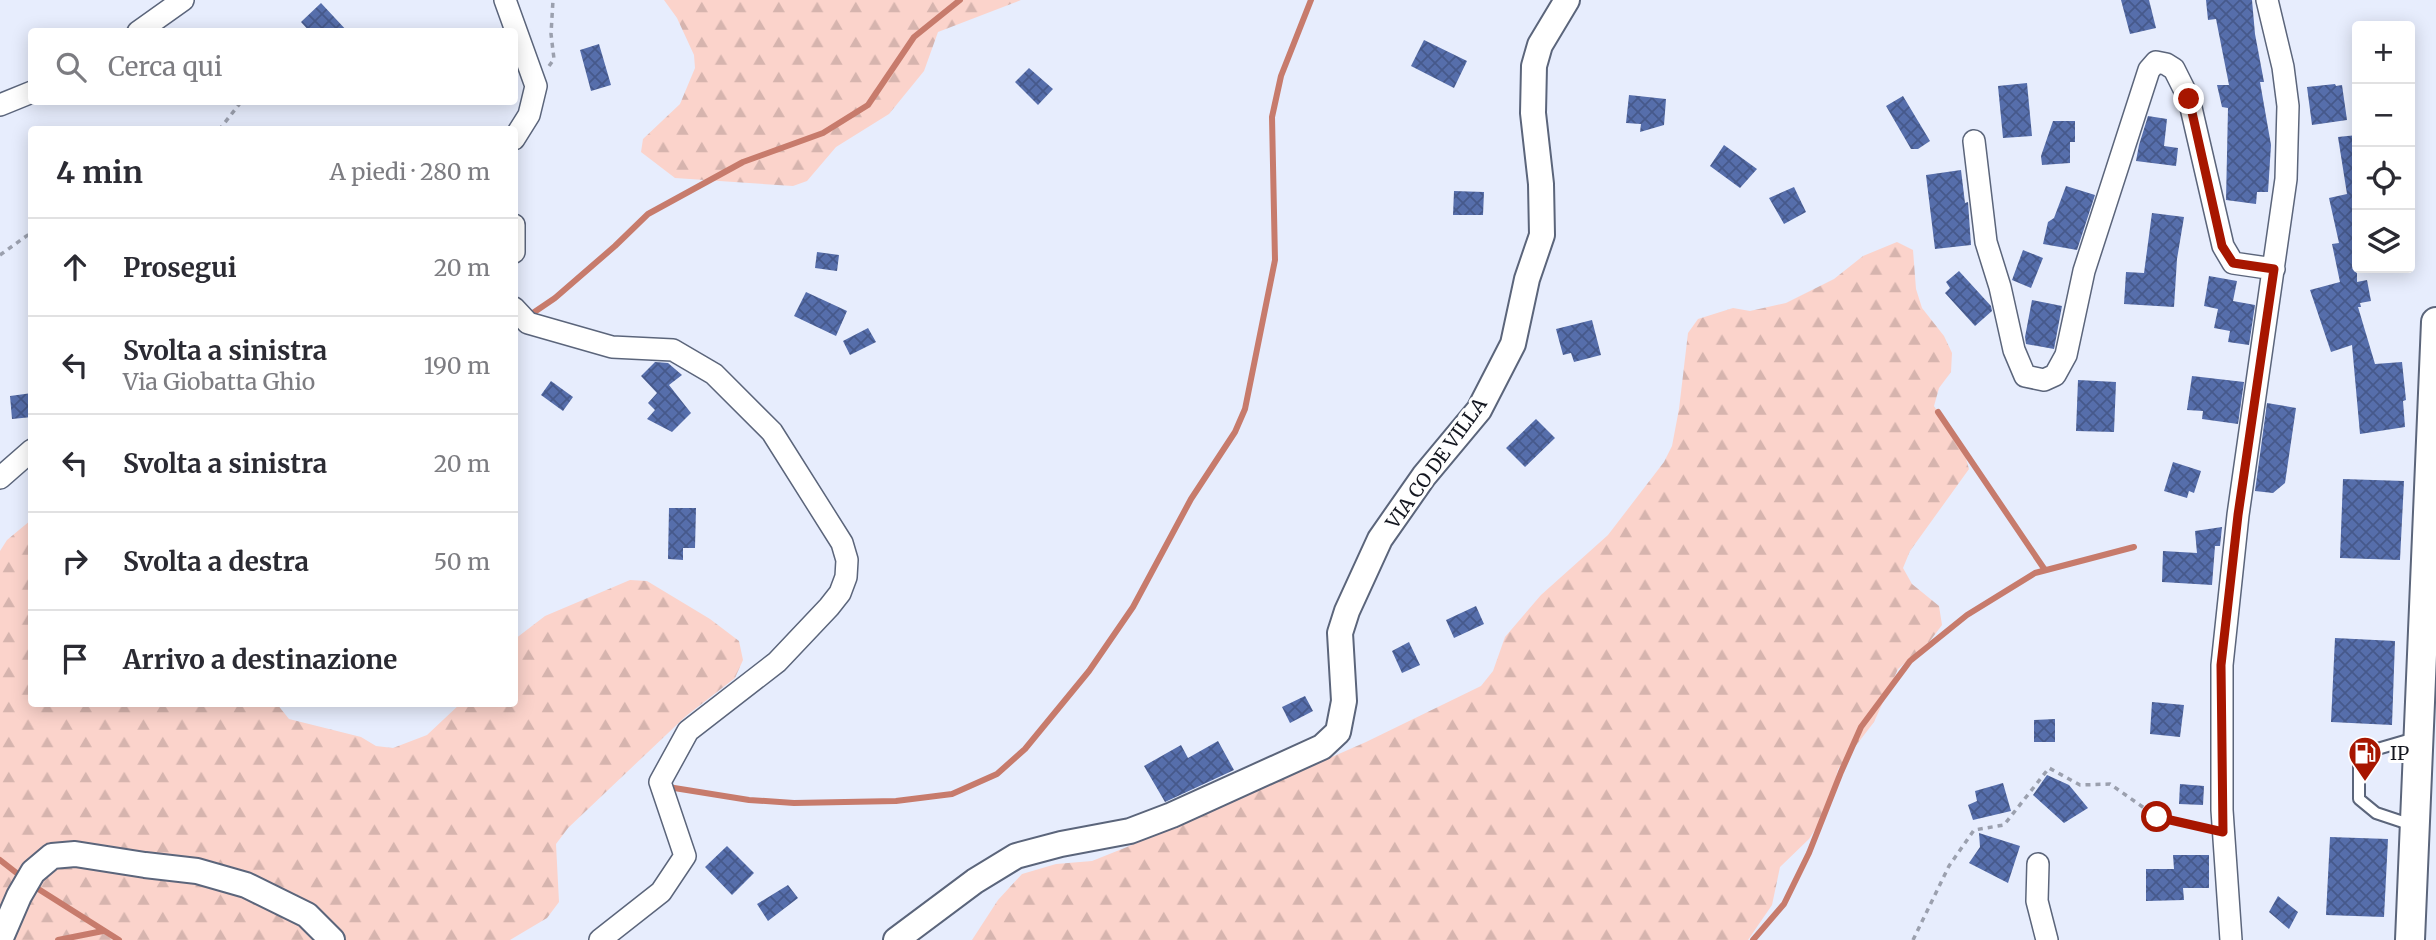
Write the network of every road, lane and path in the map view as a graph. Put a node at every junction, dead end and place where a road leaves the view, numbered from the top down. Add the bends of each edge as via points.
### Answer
1 (183, 0) edge
2 (505, 0) edge
3 (553, 0) edge
4 (1567, 0) edge
5 (2267, 0) edge
6 (144, 28) edge
7 (512, 28) edge
8 (518, 54) edge
9 (526, 87) junction
10 (28, 94) edge
11 (238, 105) edge
12 (0, 106) edge
13 (222, 126) edge
14 (518, 133) edge
15 (1974, 141) dead end
16 (28, 235) edge
17 (0, 255) edge
18 (2274, 269) junction
19 (518, 312) edge
20 (2436, 322) edge
21 (28, 454) edge
22 (2433, 456) edge
23 (0, 478) edge
24 (2421, 722) junction
25 (2414, 826) junction
26 (2223, 832) junction
27 (2038, 864) dead end
28 (1, 940) edge
29 (332, 940) edge
30 (600, 940) edge
31 (896, 940) edge
32 (1913, 940) edge
33 (2047, 940) edge
34 (2231, 940) edge
35 (2410, 940) edge

1 - 6 street
2 - 7 street
3 - 9 path via 554,59
4 - 31 street, VIA CO DE VILLA via 1540,45 1534,66 1542,235 1513,344 1479,410 1424,475 1380,539 1352,599 1340,634 1344,701 1338,732 1322,747 1141,827 1016,856
5 - 18 street via 2288,106 2286,179
8 - 9 street
9 - 14 street via 529,115
10 - 12 street
11 - 13 path
15 - 18 street via 1986,242 2025,376 2044,380 2055,375 2066,355 2084,271 2149,70 2157,62 2174,69 2189,99 2222,246 2233,263
16 - 17 path
18 - 26 street via 2221,665
19 - 30 street via 528,323 612,347 673,350 714,374 772,432 842,543 847,560 846,577 830,607 776,662 688,731 660,782 685,856 661,891
20 - 22 main road
21 - 23 street
22 - 24 main road
24 - 25 main road
24 - 25 lane via 2367,752 2359,765 2359,799 2376,813
25 - 35 main road
26 - 32 path via 2157,817 2110,784 2080,785 2049,768 2004,825 1974,830 1949,866
26 - 34 street
27 - 33 street via 2037,901
28 - 29 street via 33,872 52,856 75,854 197,871 246,886 307,915

